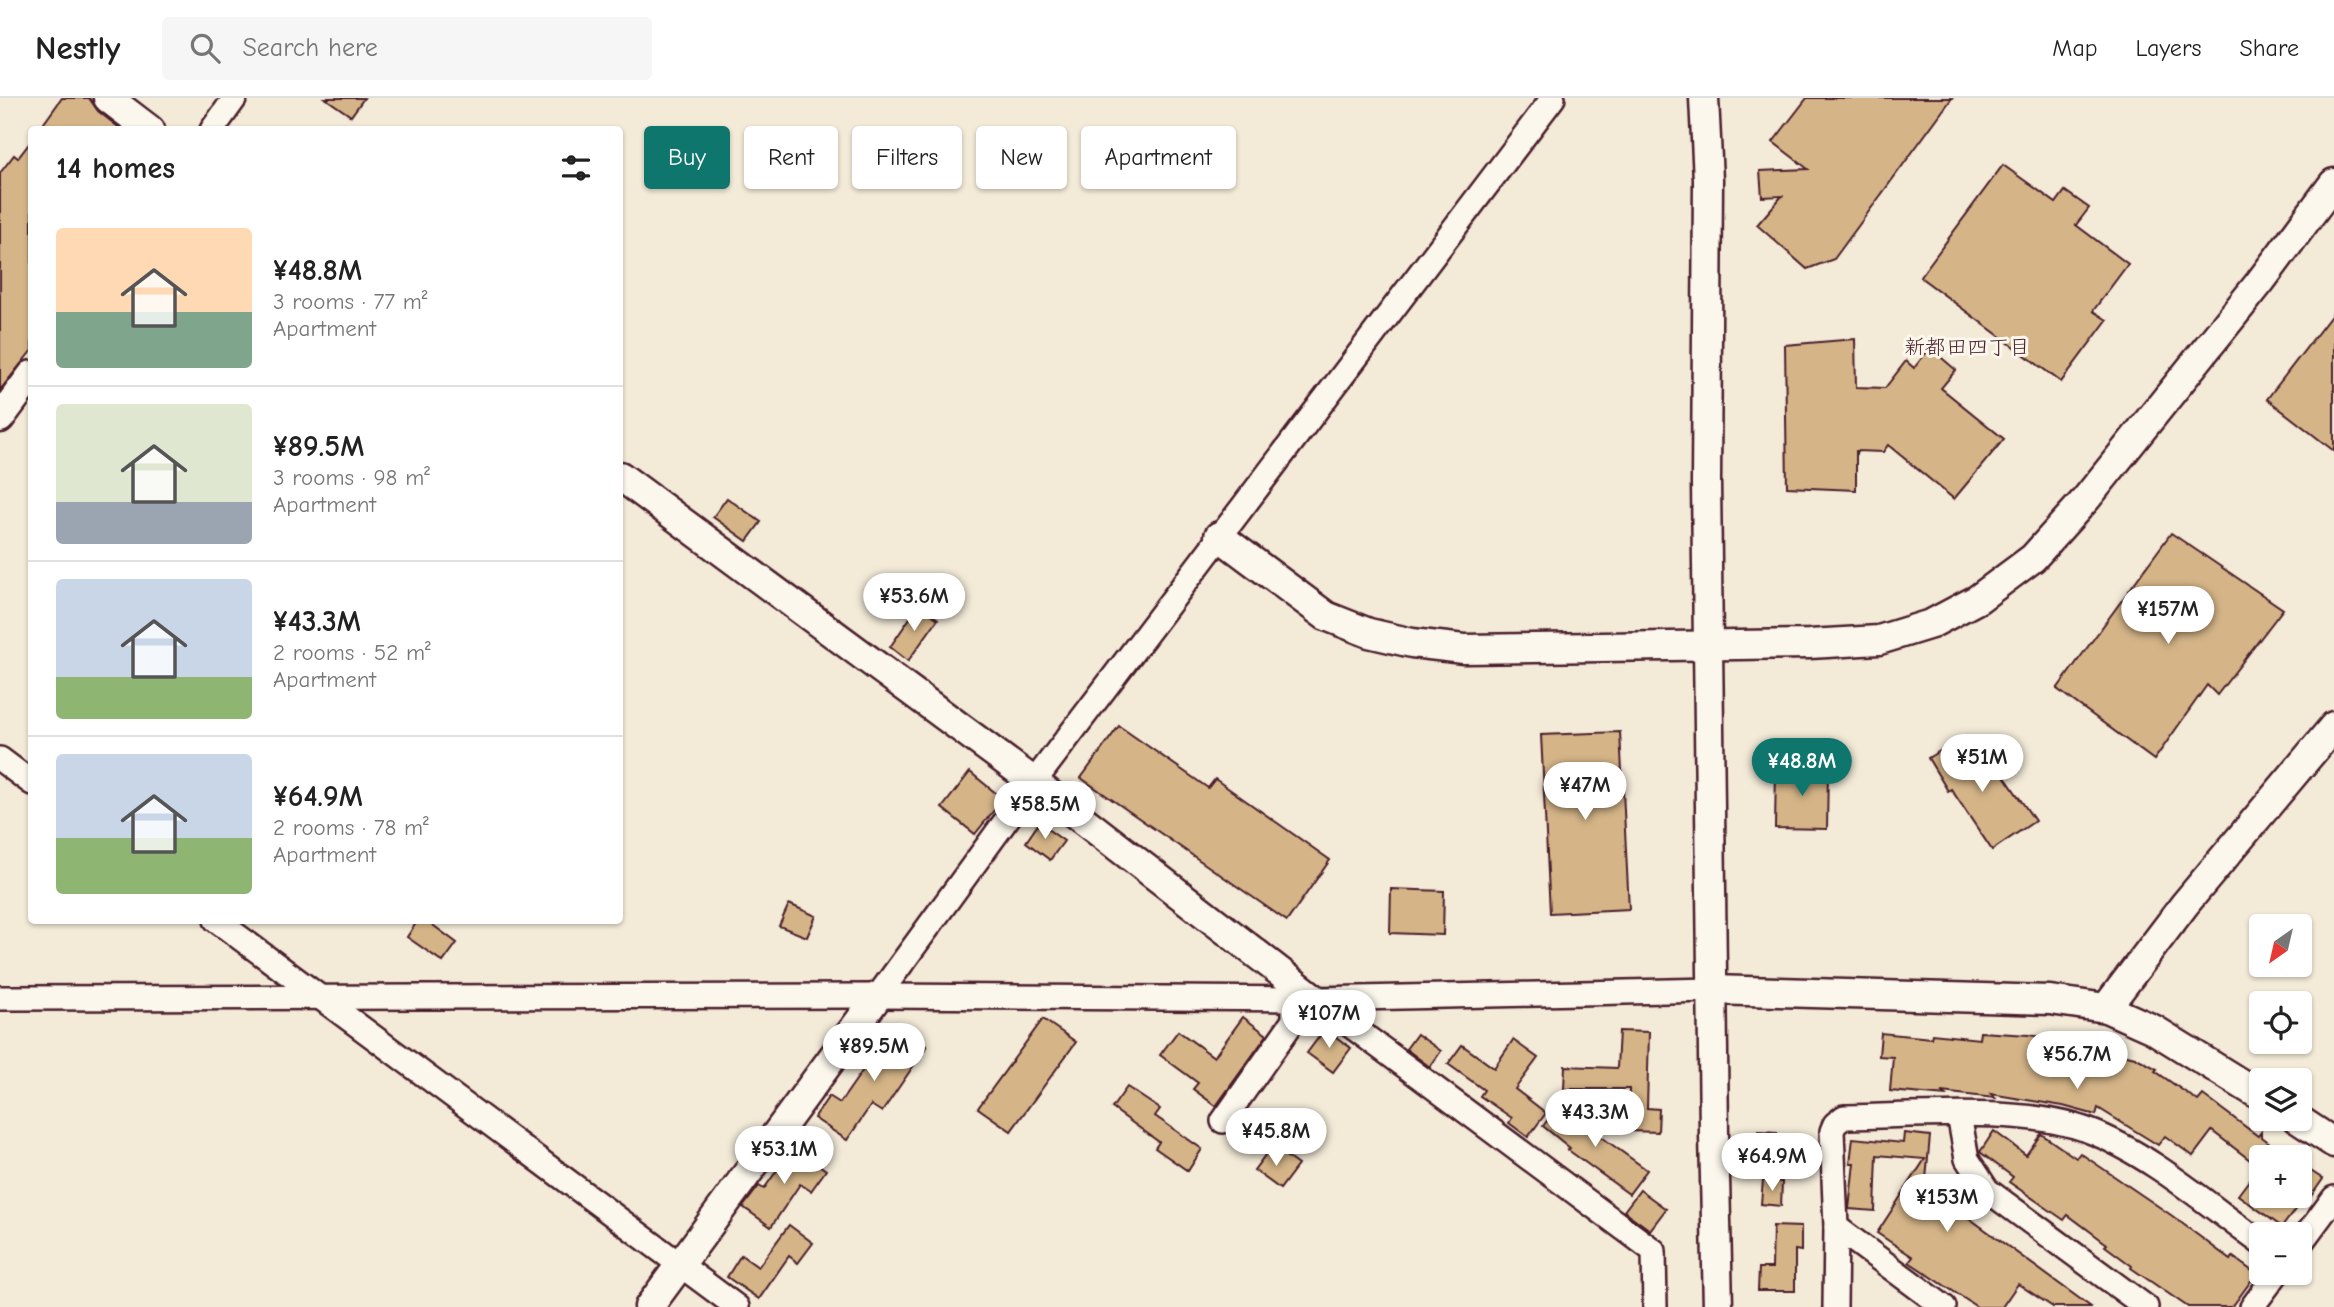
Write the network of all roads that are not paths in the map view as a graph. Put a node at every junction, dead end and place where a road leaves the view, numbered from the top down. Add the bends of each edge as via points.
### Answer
1 (107, 98) edge
2 (235, 98) edge
3 (1553, 98) edge
4 (1704, 98) edge
5 (145, 126) edge
6 (215, 126) edge
7 (2334, 183) edge
8 (28, 380) edge
9 (0, 418) edge
10 (623, 477) edge
11 (1219, 536) junction
12 (1709, 644) junction
13 (2334, 726) edge
14 (0, 759) edge
15 (28, 780) edge
16 (1034, 782) junction
17 (221, 924) edge
18 (1712, 990) junction
19 (878, 996) junction
20 (0, 998) edge
21 (320, 998) junction
22 (1305, 999) junction
23 (2106, 1009) junction
24 (2249, 1089) edge
25 (1959, 1115) junction
26 (1223, 1121) dead end
27 (2312, 1129) edge
28 (2334, 1143) edge
29 (2334, 1198) edge
30 (1836, 1227) junction
31 (2312, 1228) edge
32 (2249, 1234) edge
33 (680, 1265) junction
34 (2268, 1285) edge
35 (649, 1307) edge
36 (737, 1307) edge
37 (1655, 1307) edge
38 (1718, 1307) edge
39 (1835, 1307) edge
40 (1944, 1307) edge
41 (2146, 1307) edge
42 (2252, 1307) edge

1 - 5 street
2 - 6 street
3 - 11 street
4 - 12 street
7 - 12 street via 2086,499 2033,558 1989,591 1931,624 1879,640
8 - 9 street
10 - 16 street
11 - 12 street via 1326,616 1412,643 1464,649
11 - 16 street
12 - 18 street
13 - 23 street via 2185,904
14 - 15 street
16 - 19 street
16 - 22 street
17 - 21 street
18 - 22 street
18 - 23 street via 2050,1000
18 - 38 street
19 - 21 street
19 - 22 street
19 - 33 street
20 - 21 street
21 - 33 street
22 - 26 street
22 - 37 street via 1654,1251
23 - 24 street via 2153,1029
25 - 30 street via 1839,1119 1832,1130
25 - 32 street via 2030,1118 2096,1134 2139,1156
25 - 41 street via 1967,1159 1987,1190
27 - 28 street
29 - 31 street
30 - 39 street
30 - 40 street
33 - 35 street
33 - 36 street
34 - 42 street

